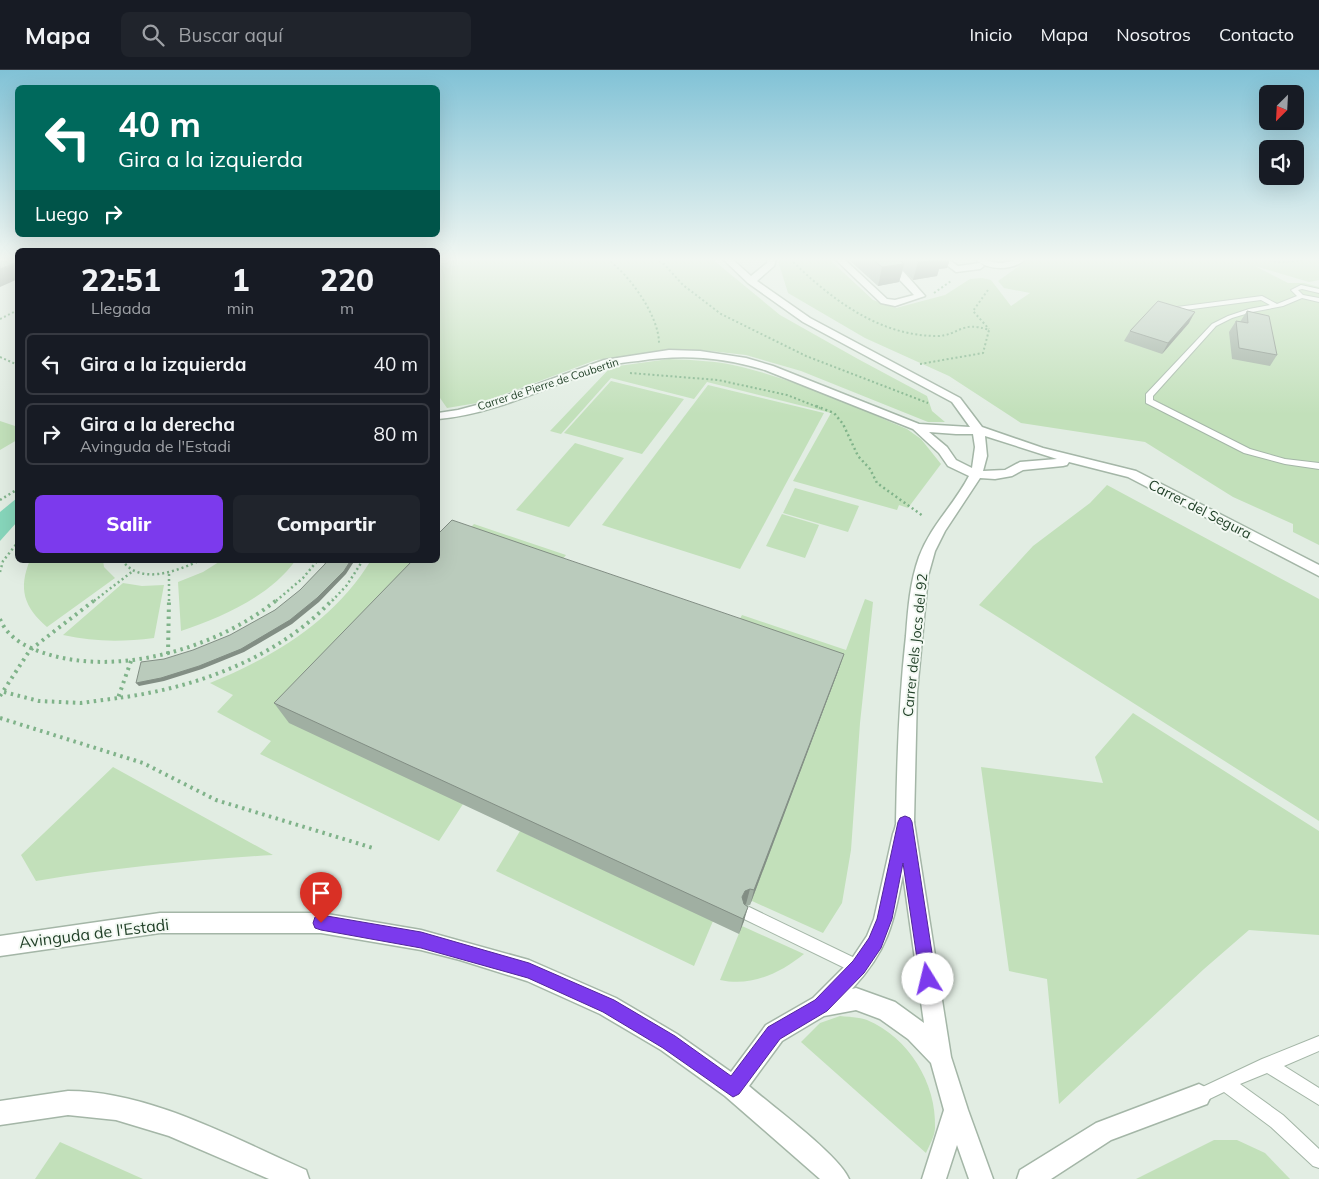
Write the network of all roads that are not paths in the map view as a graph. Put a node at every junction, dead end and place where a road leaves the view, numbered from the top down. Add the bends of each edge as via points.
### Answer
1 (793, 311) edge
2 (1250, 311) edge
3 (440, 416) edge
4 (917, 426) junction
5 (978, 430) junction
6 (956, 431) junction
7 (1016, 444) junction
8 (943, 450) junction
9 (1077, 461) junction
10 (1020, 466) junction
11 (1319, 466) edge
12 (975, 474) junction
13 (1319, 571) edge
14 (905, 822) junction
15 (747, 913) edge
16 (0, 946) edge
17 (858, 967) junction
18 (821, 1006) junction
19 (1319, 1043) edge
20 (940, 1057) junction
21 (1267, 1064) junction
22 (1225, 1082) junction
23 (733, 1088) junction
24 (1199, 1096) joint
25 (1319, 1097) edge
26 (956, 1110) junction
27 (0, 1113) edge
28 (1319, 1160) edge
29 (297, 1179) edge
30 (837, 1179) edge
31 (934, 1179) edge
32 (981, 1179) edge
33 (1029, 1179) edge

1 - 5 street, Carrer dels Jocs del 92 via 956,400
2 - 11 lane via 1214,325 1149,396 1149,401 1248,451
3 - 4 street, Carrer de Pierre de Coubertin via 492,404 608,362 700,354 769,368
4 - 6 street, Carrer de Pierre de Coubertin
4 - 8 street, Carrer de Pierre de Coubertin
5 - 6 street, Carrer de Pierre de Coubertin
5 - 7 street, Carrer del Segura
5 - 12 street, Carrer dels Jocs del 92 via 982,443
6 - 8 street via 944,439
7 - 9 street, Carrer del Segura
7 - 10 street via 1022,456
8 - 12 street, Carrer de Pierre de Coubertin via 952,463
9 - 10 street, Carrer del Segura
9 - 13 street, Carrer del Segura via 1132,474
10 - 12 street, Carrer del Segura via 1008,473
12 - 14 street, Carrer dels Jocs del 92 via 940,528 923,566 910,676
14 - 17 street via 884,919 875,943
14 - 20 street
15 - 17 lane
16 - 23 street, Avinguda de l'Estadi via 160,923 321,923 421,940 529,971 608,1006 669,1042
17 - 18 street
18 - 20 street via 856,999 887,1010 916,1031
18 - 23 street via 774,1033
19 - 21 lane
20 - 26 street
21 - 22 lane
21 - 25 lane
22 - 24 lane
22 - 28 lane via 1277,1121
23 - 30 street, Avinguda de l'Estadi
24 - 33 street via 1104,1131
26 - 31 street
26 - 32 street
27 - 29 street via 42,1105 90,1103 184,1130

